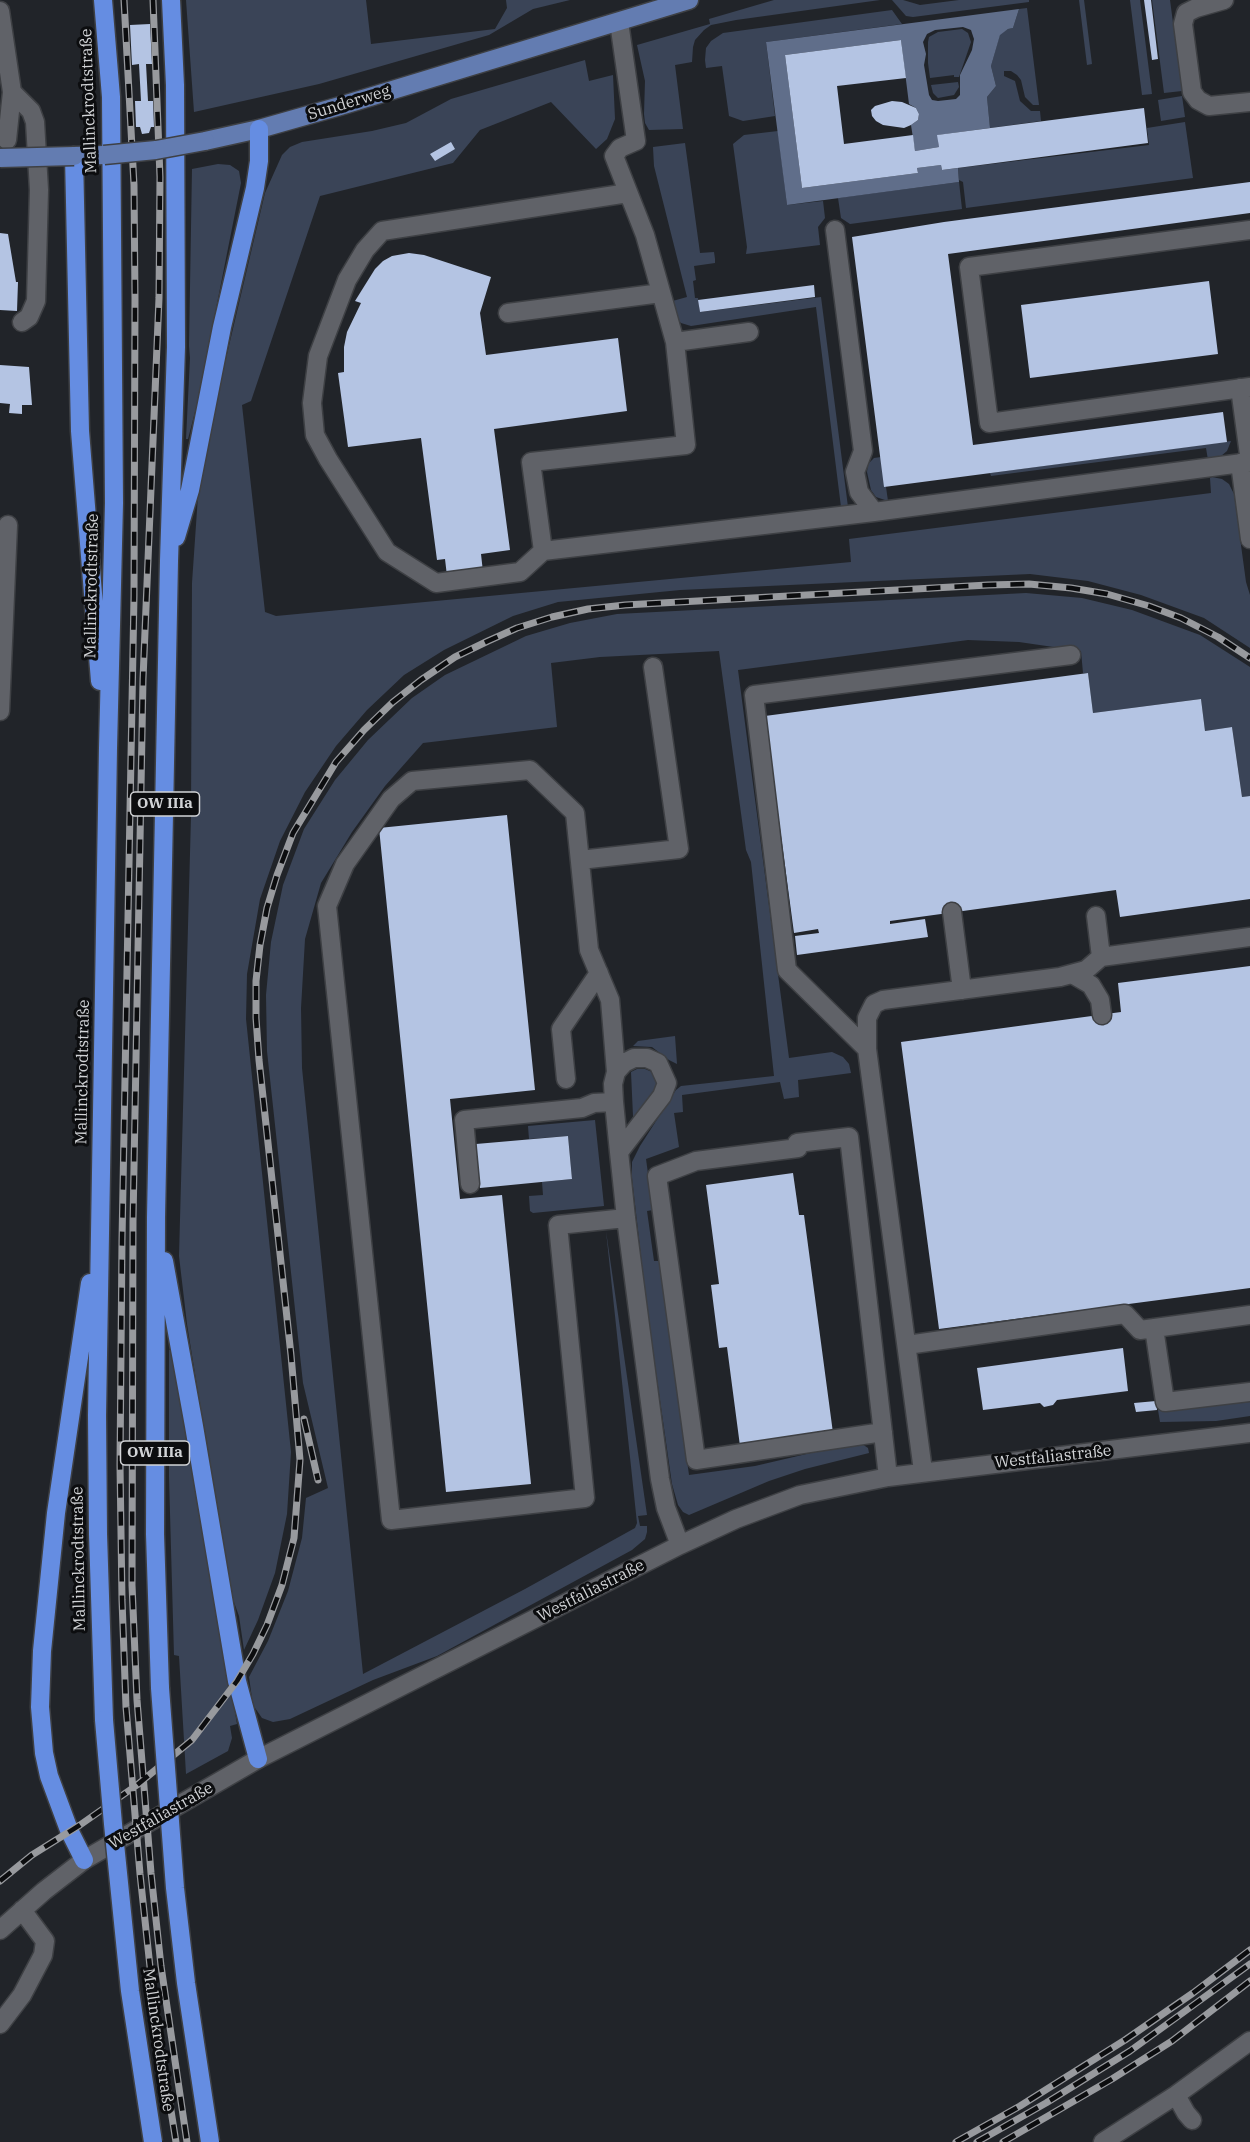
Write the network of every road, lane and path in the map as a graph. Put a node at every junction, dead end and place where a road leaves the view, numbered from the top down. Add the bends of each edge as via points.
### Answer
1 (103, 0) edge
2 (171, 0) edge
3 (689, 0) edge
4 (1224, 0) edge
5 (0, 11) edge
6 (619, 22) junction
7 (12, 92) junction
8 (1250, 102) edge
9 (259, 129) junction
10 (5, 137) edge
11 (74, 156) junction
12 (0, 158) edge
13 (628, 193) junction
14 (835, 230) dead end
15 (1250, 230) edge
16 (661, 293) junction
17 (508, 313) dead end
18 (22, 322) dead end
19 (749, 332) dead end
20 (675, 342) junction
21 (1245, 388) edge
22 (1246, 462) edge
23 (874, 512) junction
24 (8, 525) dead end
25 (1250, 539) edge
26 (543, 551) junction
27 (169, 561) junction
28 (1071, 655) dead end
29 (654, 667) dead end
30 (0, 711) edge
31 (108, 748) junction
32 (580, 860) junction
33 (952, 912) dead end
34 (1096, 916) dead end
35 (1250, 938) edge
36 (1101, 957) junction
37 (599, 973) junction
38 (1072, 974) junction
39 (962, 990) junction
40 (1102, 1015) dead end
41 (867, 1049) junction
42 (616, 1072) junction
43 (566, 1079) dead end
44 (614, 1101) junction
45 (619, 1152) junction
46 (470, 1184) dead end
47 (100, 1213) junction
48 (156, 1217) junction
49 (626, 1218) junction
50 (1250, 1315) edge
51 (1154, 1328) junction
52 (907, 1345) junction
53 (1250, 1392) edge
54 (883, 1432) junction
55 (1250, 1433) edge
56 (923, 1471) junction
57 (888, 1477) junction
58 (680, 1545) junction
59 (258, 1759) junction
60 (84, 1860) junction
61 (22, 1910) junction
62 (0, 1930) edge
63 (0, 2024) edge
64 (1250, 2041) edge
65 (1176, 2095) junction
66 (1192, 2120) dead end
67 (153, 2142) edge
68 (210, 2142) edge
69 (1103, 2142) edge

1 - 31 highway, Mallinckrodtstraße via 111,97 114,491
2 - 27 highway via 176,347
3 - 6 main road, Sunderweg
4 - 8 street via 1186,14 1183,24 1192,92 1209,106
5 - 7 street
6 - 9 main road, Sunderweg
6 - 13 street via 636,141 620,148 614,156
7 - 10 street
7 - 18 street via 31,111 35,122 39,190 36,301 29,317
9 - 11 main road, Sunderweg, bridge via 156,150
9 - 27 highway via 255,188 222,327 190,490
11 - 12 main road, Sunderweg, bridge
11 - 31 highway via 80,431 95,635
13 - 16 street
13 - 26 street via 382,231 347,280 318,356 312,403 315,435 387,552 436,583 520,572
14 - 23 street via 863,451 855,472 859,492
15 - 21 street via 969,267 989,423
16 - 17 street
16 - 20 street
19 - 20 street
20 - 26 street via 687,446 531,462
21 - 22 street
22 - 23 street
22 - 25 street
23 - 26 street
24 - 30 street
27 - 48 highway, OW IIIa
28 - 41 street via 754,695 787,969
29 - 32 street via 679,849
31 - 47 highway, Mallinckrodtstraße
32 - 37 street via 589,950
32 - 49 street via 574,813 530,770 412,781 391,799 345,864 327,906 390,1520 585,1498 558,1225
33 - 39 street
34 - 36 street
35 - 36 street
36 - 38 street via 1086,970
37 - 42 street via 610,1000
37 - 43 street via 561,1029
38 - 39 street
38 - 40 street via 1091,985 1100,1000
39 - 41 street via 874,1004 867,1018
41 - 52 street
42 - 44 street
42 - 45 street via 634,1058 647,1058 658,1063 668,1083
44 - 45 street
44 - 46 street via 464,1120
45 - 49 street
47 - 60 highway via 56,1513 40,1707 49,1776
47 - 67 highway, Mallinckrodtstraße, bridge via 98,1533 104,1720 130,1991
48 - 59 highway via 237,1681
48 - 68 highway, OW IIIa, bridge via 155,1534 160,1688 175,1888
49 - 58 street via 660,1479
50 - 51 street
51 - 52 street via 1140,1330 1125,1314
51 - 53 street via 1165,1402
52 - 56 street
54 - 54 street via 849,1137 696,1161 657,1176 696,1460
54 - 57 street
55 - 56 street, Westfaliastraße
56 - 57 street, Westfaliastraße
57 - 58 street, Westfaliastraße via 800,1495
58 - 59 street, Westfaliastraße
59 - 60 street, Westfaliastraße
60 - 61 street, Westfaliastraße
61 - 62 street, Westfaliastraße
61 - 63 street via 45,1941 43,1955 22,1995
64 - 65 street
65 - 66 street
65 - 69 street

